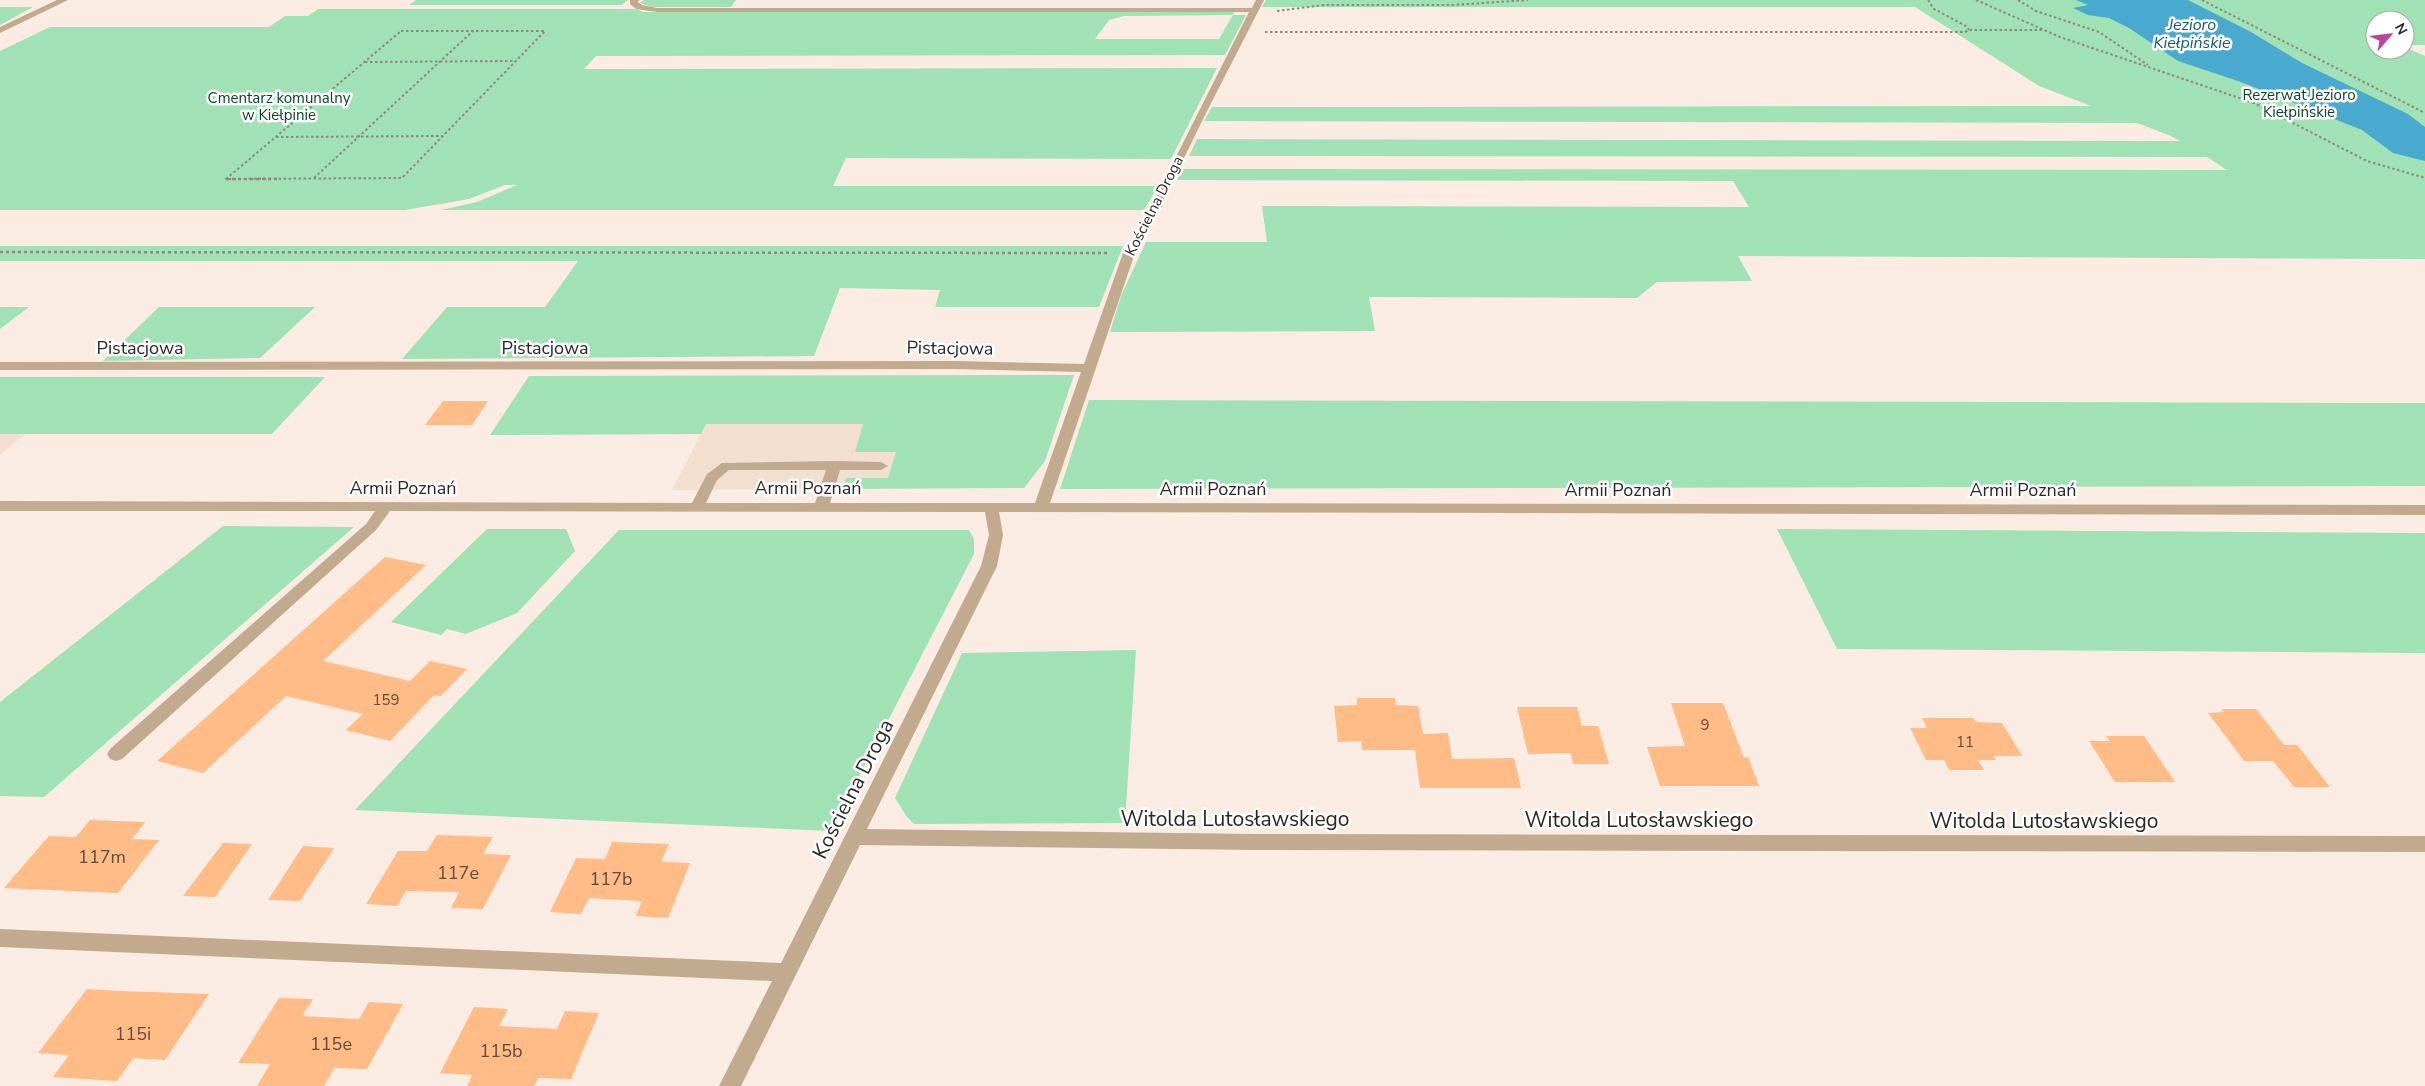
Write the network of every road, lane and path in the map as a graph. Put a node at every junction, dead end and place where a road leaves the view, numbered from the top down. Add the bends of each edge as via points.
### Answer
1 (64, 0) edge
2 (1528, 0) edge
3 (1928, 0) edge
4 (1976, 0) edge
5 (2018, 0) edge
6 (2202, 0) edge
7 (634, 1) edge
8 (1256, 8) edge
9 (0, 30) edge
10 (1969, 30) junction
11 (2042, 30) junction
12 (473, 31) junction
13 (1244, 32) junction
14 (364, 62) junction
15 (439, 62) junction
16 (515, 62) junction
17 (2152, 67) junction
18 (2425, 113) edge
19 (359, 136) junction
20 (443, 136) junction
21 (276, 137) junction
22 (2425, 178) edge
23 (314, 179) junction
24 (0, 252) edge
25 (1129, 253) junction
26 (0, 366) edge
27 (1089, 368) junction
28 (835, 465) junction
29 (881, 466) dead end
30 (0, 506) edge
31 (386, 507) junction
32 (698, 507) junction
33 (821, 507) junction
34 (991, 507) junction
35 (1040, 507) junction
36 (2425, 510) edge
37 (116, 754) dead end
38 (854, 837) junction
39 (2425, 844) edge
40 (0, 938) edge
41 (786, 972) junction
42 (730, 1086) edge

1 - 9 street
2 - 8 path via 1453,5
3 - 10 path via 1934,9
4 - 11 path
5 - 17 path via 2036,11 2099,32
6 - 18 path
7 - 8 street via 639,7 657,10
8 - 13 street, Kościelna Droga
10 - 11 path
10 - 13 path
11 - 17 path
12 - 14 path via 401,31
12 - 15 path
12 - 16 path via 545,31
13 - 25 street, Kościelna Droga via 1144,230
14 - 15 path
14 - 21 path
15 - 16 path
15 - 19 path
16 - 20 path
17 - 22 path via 2254,103 2367,161
19 - 20 path
19 - 21 path
19 - 23 path
20 - 23 path via 402,178
21 - 23 path via 226,179
24 - 25 path
25 - 27 street, Kościelna Droga
26 - 27 street, Pistacjowa via 955,365
27 - 35 street, Kościelna Droga
28 - 29 street
28 - 32 street via 727,466 713,475
28 - 33 street
30 - 31 street, Armii Poznań
31 - 32 street, Armii Poznań
31 - 37 street via 372,528
32 - 33 street, Armii Poznań
33 - 34 street, Armii Poznań
34 - 35 street, Armii Poznań
34 - 38 street, Kościelna Droga via 996,535 990,566
35 - 36 street, Armii Poznań
38 - 39 street, Witolda Lutosławskiego via 1256,842
38 - 41 street, Kościelna Droga
40 - 41 street
41 - 42 street, Kościelna Droga

